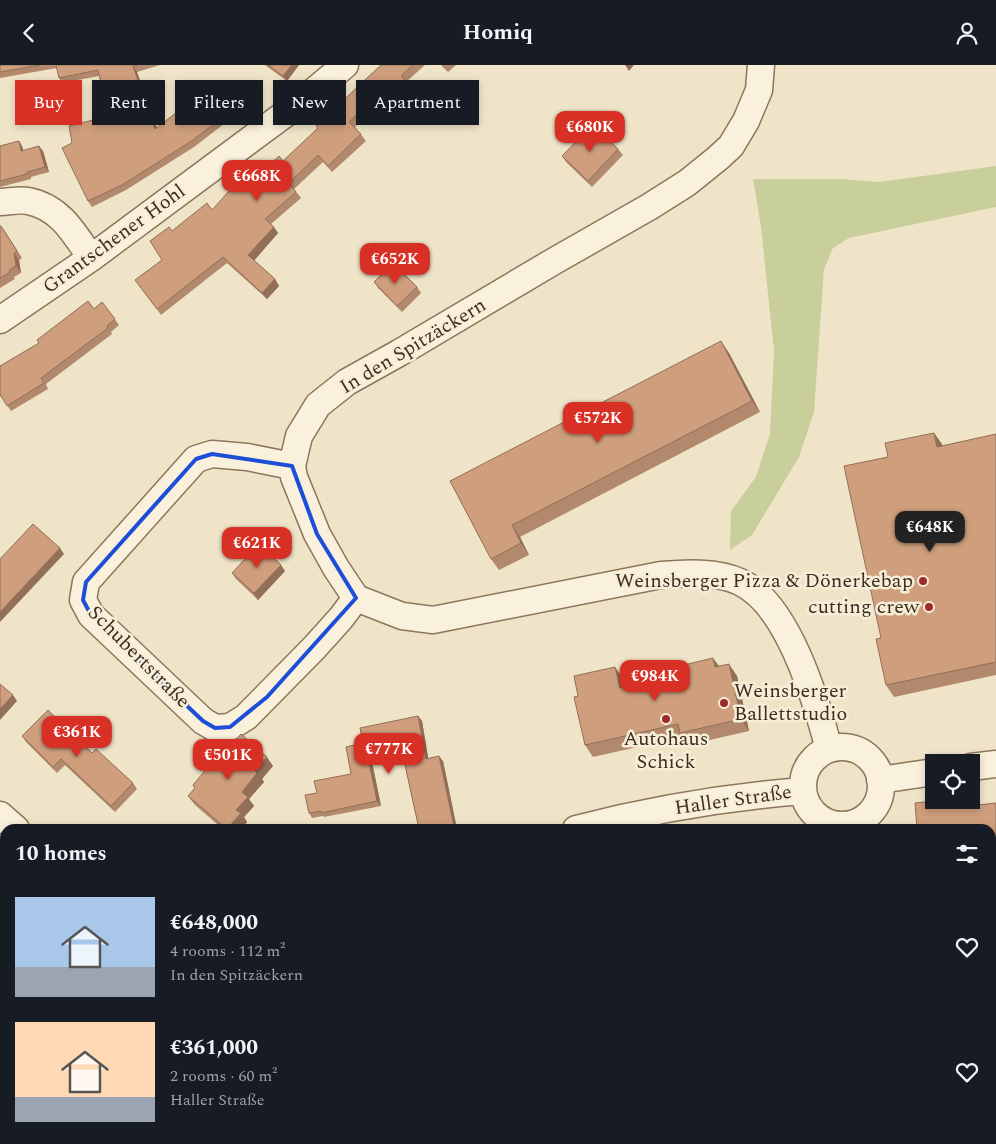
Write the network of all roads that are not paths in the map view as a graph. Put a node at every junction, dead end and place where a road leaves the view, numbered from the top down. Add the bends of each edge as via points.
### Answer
1 (345, 65) edge
2 (761, 65) edge
3 (0, 202) edge
4 (90, 258) junction
5 (0, 320) edge
6 (292, 466) junction
7 (356, 597) junction
8 (829, 749) junction
9 (996, 764) edge
10 (980, 766) edge
11 (925, 773) edge
12 (880, 780) junction
13 (803, 791) junction
14 (0, 815) edge
15 (10, 824) edge
16 (595, 824) edge
17 (836, 824) edge
18 (856, 824) edge

1 - 4 street, Grantschener Hohl via 301,102
2 - 6 street, In den Spitzäckern via 759,90 746,121 731,146 718,159 649,207 347,382 318,405 299,436
3 - 4 street via 27,201 51,209
4 - 5 street, Grantschener Hohl
6 - 7 street via 317,534
6 - 7 street, Schubertstraße via 212,454 196,459 86,582 83,600 91,615 203,721 215,728 230,727 246,717 314,649
7 - 8 street via 402,616 433,620 661,575 691,572 739,581 759,593 773,609 812,693
8 - 12 street via 853,748 864,753 873,762
8 - 13 street via 809,765
9 - 10 street
11 - 12 street
12 - 18 street via 876,805
13 - 16 street, Haller Straße via 760,794
13 - 17 street via 808,806 820,819
14 - 15 street

